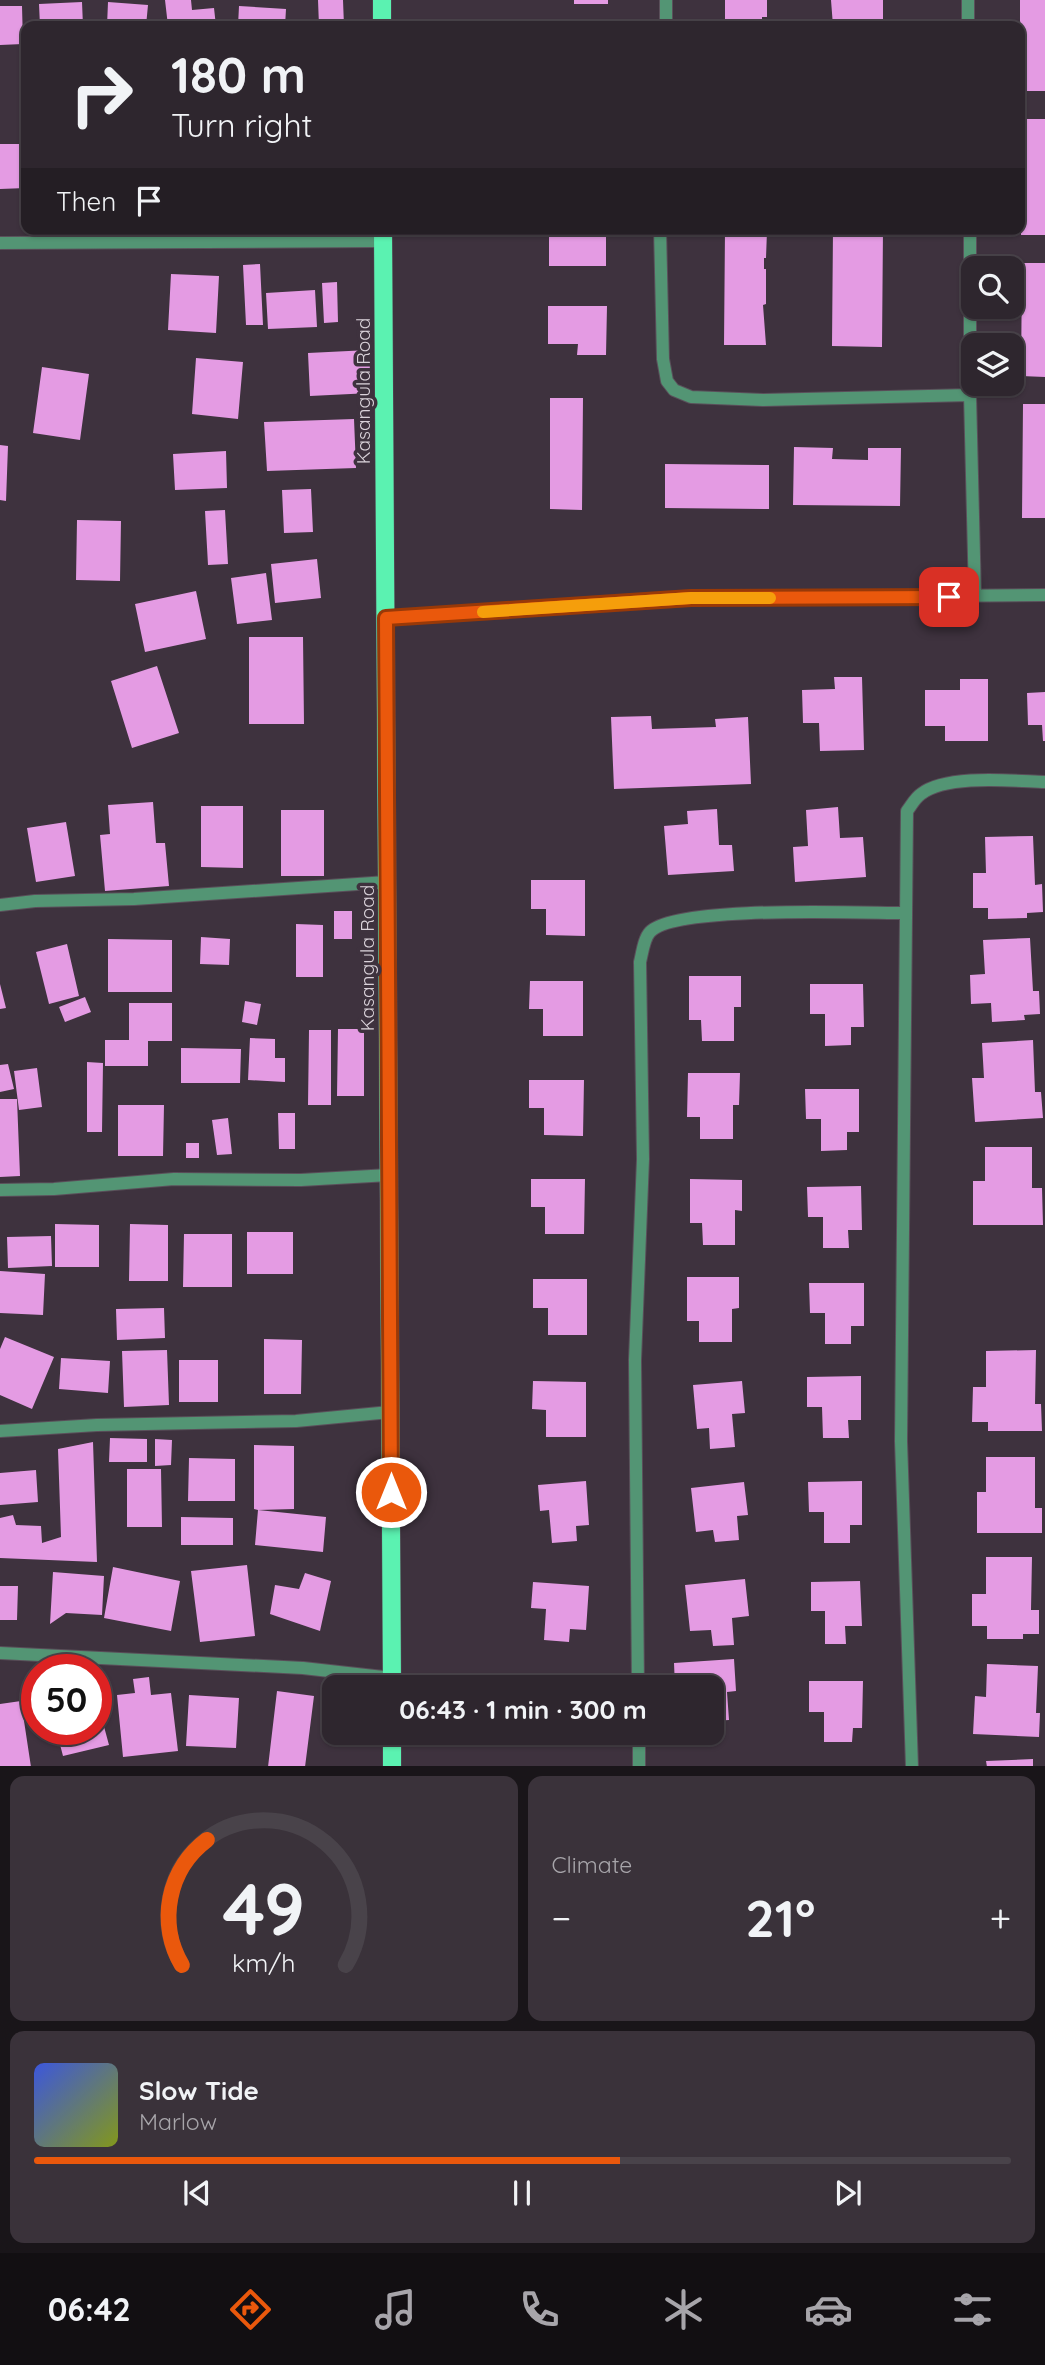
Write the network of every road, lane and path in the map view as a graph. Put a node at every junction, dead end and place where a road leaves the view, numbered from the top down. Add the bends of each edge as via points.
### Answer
1 (382, 0) edge
2 (666, 0) edge
3 (968, 0) edge
4 (382, 21) edge
5 (666, 21) edge
6 (968, 21) edge
7 (383, 235) edge
8 (660, 235) edge
9 (970, 235) edge
10 (0, 243) edge
11 (970, 333) edge
12 (961, 395) edge
13 (970, 396) edge
14 (1045, 595) edge
15 (975, 597) junction
16 (386, 618) junction
17 (1045, 782) edge
18 (387, 882) junction
19 (0, 905) edge
20 (905, 913) junction
21 (389, 1175) junction
22 (0, 1190) edge
23 (390, 1412) junction
24 (0, 1431) edge
25 (0, 1653) edge
26 (348, 1675) edge
27 (392, 1675) edge
28 (638, 1675) edge
29 (392, 1745) edge
30 (639, 1745) edge
31 (392, 1766) edge
32 (639, 1766) edge
33 (912, 1766) edge

1 - 4 main road
2 - 5 street
3 - 6 street
7 - 10 street
7 - 16 main road, Kasangula Road
8 - 12 street via 663,359 667,381 674,390 691,397 763,400
9 - 11 street
13 - 15 street
14 - 15 street
15 - 16 street via 691,598
16 - 18 main road, Kasangula Road
17 - 20 street via 973,780 936,786 919,795 907,811
18 - 19 street
18 - 21 main road, Kasangula Road
20 - 28 street via 727,914 682,918 648,933 640,962 643,1159 635,1360
20 - 33 street via 901,1441
21 - 22 street via 174,1179
21 - 23 main road, Kasangula Road
23 - 24 street via 296,1421
23 - 27 main road, Kasangula Road
25 - 26 street via 303,1668
29 - 31 main road
30 - 32 street

